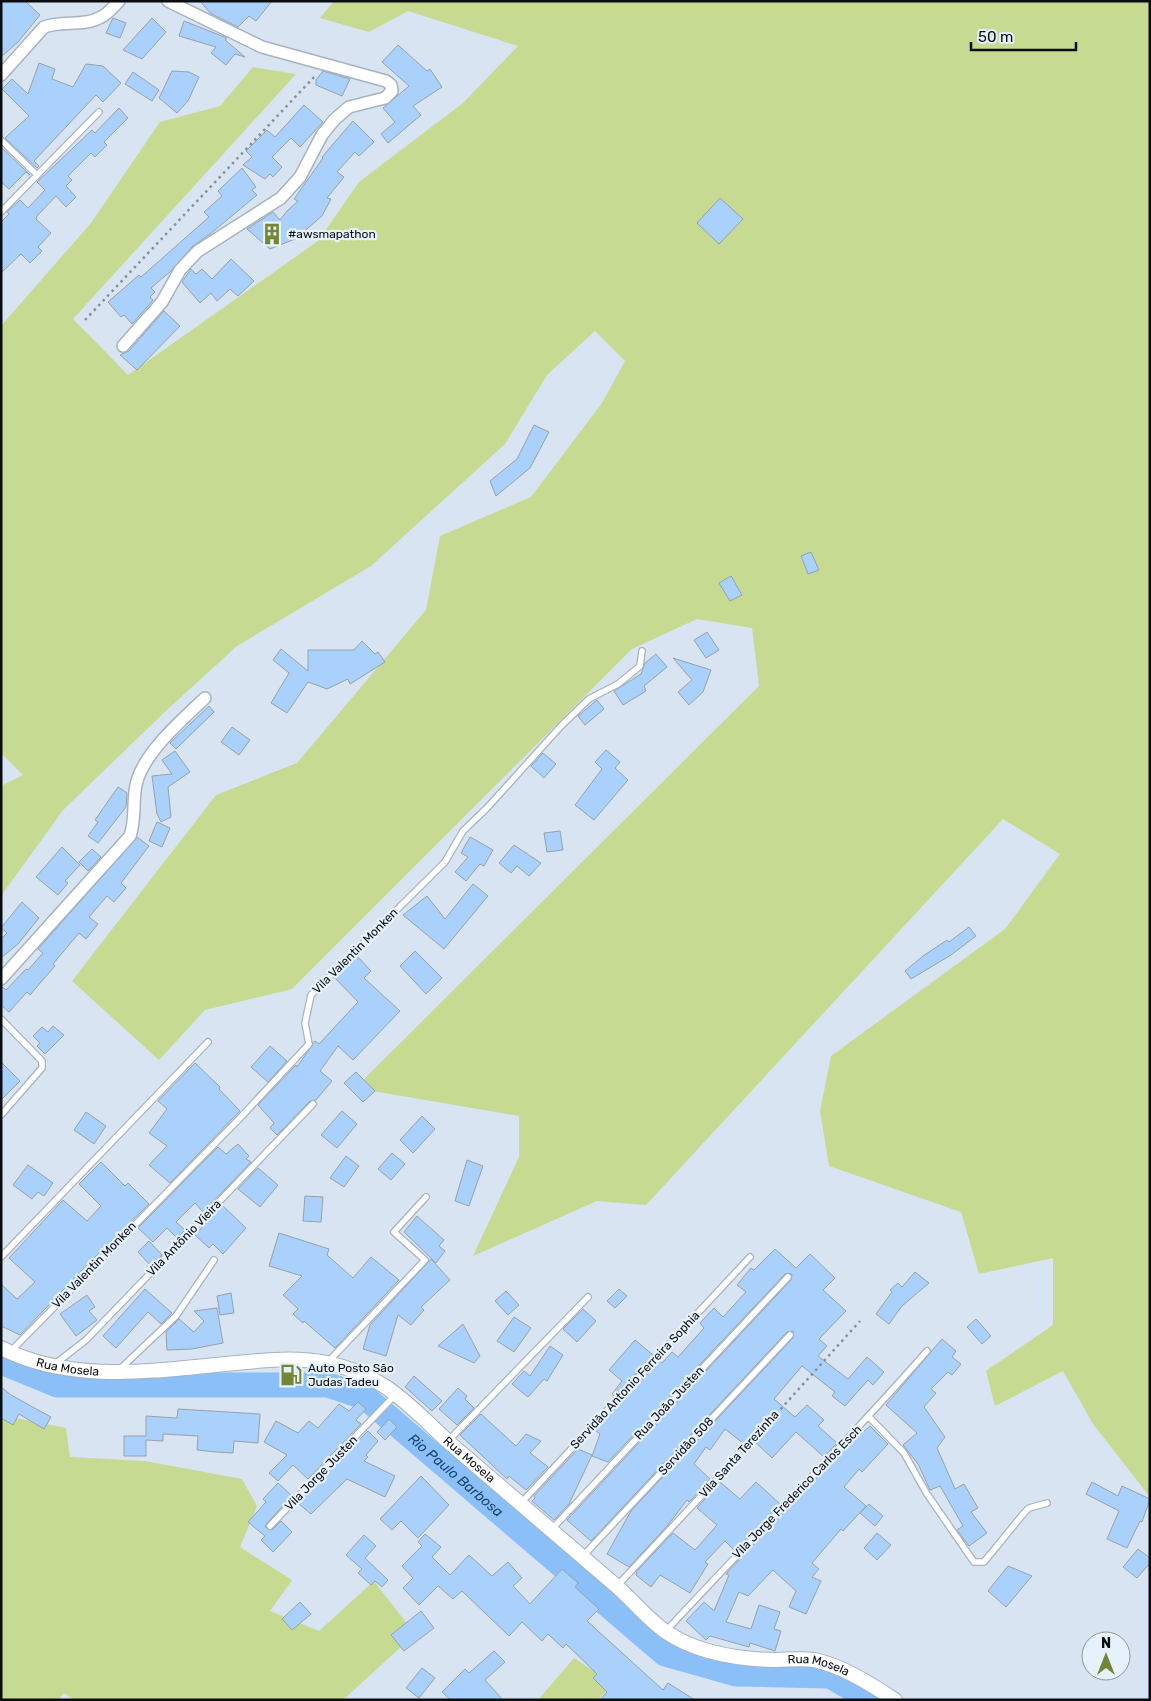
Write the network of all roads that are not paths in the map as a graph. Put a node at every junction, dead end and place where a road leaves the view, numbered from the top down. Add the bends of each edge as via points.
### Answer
1 (119, 1) edge
2 (168, 1) edge
3 (1, 74) edge
4 (99, 112) dead end
5 (1, 140) edge
6 (36, 174) junction
7 (1, 212) edge
8 (123, 346) dead end
9 (642, 651) dead end
10 (205, 698) dead end
11 (1, 979) edge
12 (1, 1019) edge
13 (208, 1042) dead end
14 (313, 1104) dead end
15 (1, 1115) edge
16 (426, 1197) dead end
17 (1, 1257) edge
18 (750, 1257) dead end
19 (214, 1260) dead end
20 (788, 1276) dead end
21 (588, 1297) dead end
22 (790, 1335) dead end
23 (5, 1350) edge
24 (927, 1351) dead end
25 (327, 1363) junction
26 (51, 1367) junction
27 (117, 1372) junction
28 (397, 1393) junction
29 (869, 1417) junction
30 (448, 1441) junction
31 (718, 1478) road end
32 (1047, 1503) dead end
33 (520, 1504) junction
34 (270, 1526) dead end
35 (550, 1530) junction
36 (582, 1557) junction
37 (616, 1586) junction
38 (665, 1631) junction
39 (895, 1700) edge

1 - 3 street via 102,17 91,21 54,23 44,28
2 - 8 street via 262,47 386,81 392,91 385,98 349,107 334,120 322,135 300,177 281,198 198,251 180,270 162,302
4 - 6 lane
5 - 6 lane
6 - 7 lane
9 - 23 lane, Vila Valentin Monken via 640,666 618,684 589,699 561,726 463,831 445,862 310,995 305,1023 309,1044 240,1118
10 - 11 street via 151,755 137,779 134,825 130,836
12 - 15 lane via 42,1061 42,1068
13 - 17 lane
14 - 26 lane, Vila Antônio Vieira via 86,1340
16 - 25 lane via 394,1232 426,1260
18 - 33 lane, Servidão Antonio Ferreira Sophia
19 - 27 lane via 176,1316
20 - 35 lane, Rua João Justen
21 - 30 lane
22 - 36 lane, Servidão 508
23 - 26 street, Rua Mosela
24 - 29 lane, Vila Jorge Frederico Carlos Esch
25 - 27 street, Rua Mosela via 274,1360
25 - 28 street, Rua Mosela via 371,1378
26 - 27 street, Rua Mosela
28 - 30 street, Rua Mosela
28 - 34 lane, Vila Jorge Justen
29 - 32 lane via 904,1453 927,1494 974,1562 984,1562 1030,1508
29 - 38 lane, Vila Jorge Frederico Carlos Esch
30 - 33 street, Rua Mosela
31 - 37 lane, Vila Santa Terezinha
33 - 35 street, Rua Mosela
35 - 36 street, Rua Mosela
36 - 37 street, Rua Mosela
37 - 38 street, Rua Mosela
38 - 39 street, Rua Mosela via 688,1644 724,1655 814,1660 855,1676

